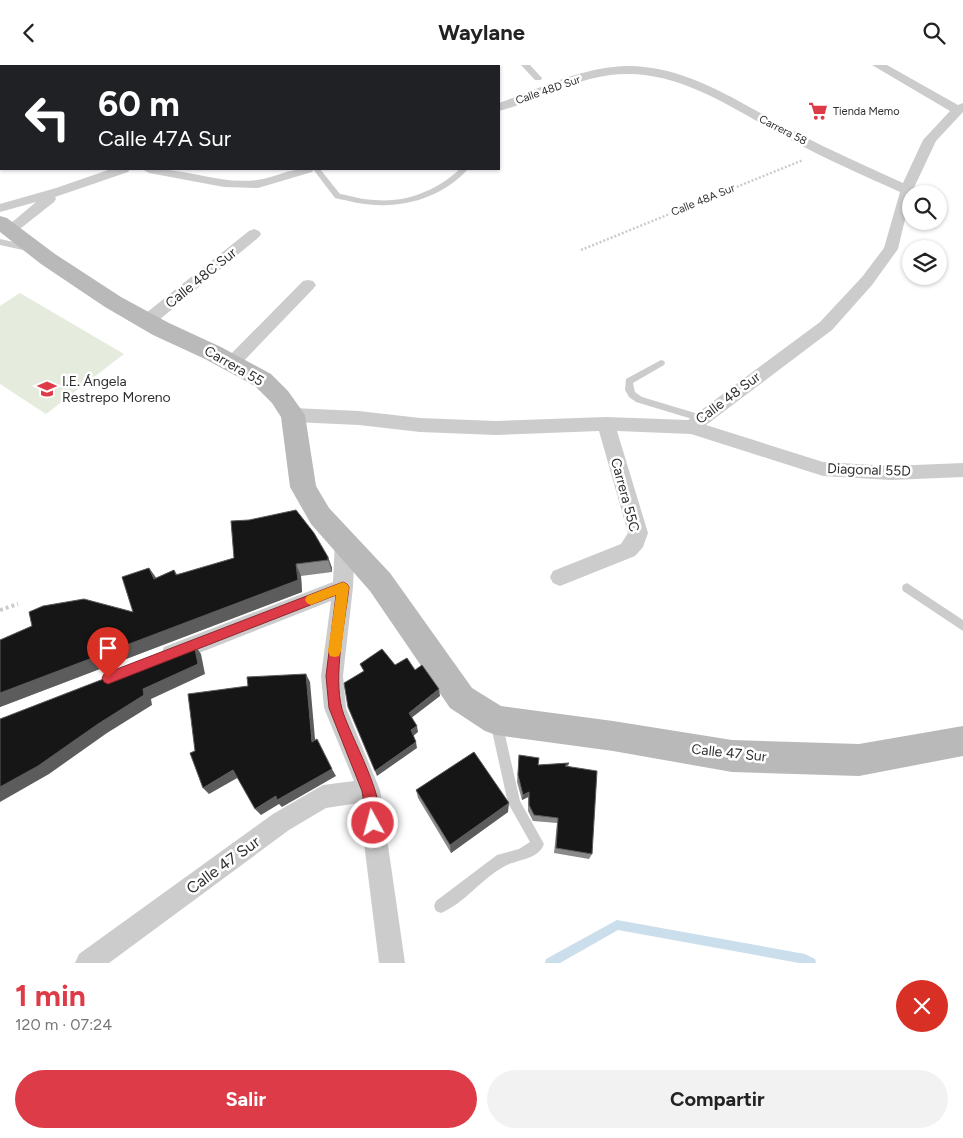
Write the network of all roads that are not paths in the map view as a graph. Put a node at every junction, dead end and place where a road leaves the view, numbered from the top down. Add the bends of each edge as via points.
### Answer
1 (525, 65) edge
2 (878, 65) edge
3 (625, 67) edge
4 (658, 72) joint
5 (538, 78) dead end
6 (500, 107) edge
7 (961, 109) edge
8 (121, 170) edge
9 (304, 170) edge
10 (317, 170) edge
11 (463, 170) edge
12 (167, 171) edge
13 (909, 185) edge
14 (902, 188) edge
15 (61, 191) junction
16 (0, 208) edge
17 (902, 208) edge
18 (4, 231) edge
19 (254, 234) dead end
20 (308, 285) dead end
21 (147, 321) junction
22 (232, 363) junction
23 (661, 363) dead end
24 (293, 415) junction
25 (696, 422) junction
26 (606, 424) junction
27 (963, 470) edge
28 (345, 541) junction
29 (560, 577) dead end
30 (343, 587) junction
31 (907, 588) dead end
32 (963, 626) edge
33 (157, 659) edge
34 (496, 720) junction
35 (963, 741) edge
36 (369, 791) junction
37 (441, 906) dead end
38 (88, 963) edge
39 (392, 963) edge

1 - 5 street
2 - 7 street
3 - 4 street, Calle 48D Sur
3 - 6 street, Calle 48D Sur
4 - 14 street, Carrera 58 via 705,90
7 - 13 street, Calle 48 Sur via 930,141
8 - 15 street
9 - 12 street via 258,184 224,183
10 - 11 lane via 338,196 376,203 409,200 442,188
15 - 16 street
15 - 18 street
17 - 25 street, Calle 48 Sur via 891,249 826,326
18 - 21 main road, Carrera 55
19 - 21 street, Calle 48C Sur
20 - 22 street
21 - 22 main road, Carrera 55
22 - 24 main road, Carrera 55 via 264,380
23 - 25 lane via 628,381 628,389 639,399
24 - 26 street, Calle 48 Sur via 496,428
24 - 28 main road, Carrera 55 via 303,487 320,516
25 - 26 street, Calle 48 Sur
25 - 27 street, Diagonal 55D via 823,469 891,473
26 - 29 street, Carrera 55C via 638,533 636,541 628,550
28 - 30 street
28 - 34 main road, Carrera 55 via 380,582 461,697
30 - 33 street
30 - 36 street via 332,676 335,708
31 - 32 lane
34 - 35 main road, Calle 47 Sur via 732,756 859,760
34 - 37 lane via 514,803 538,845 522,855 502,860
36 - 38 street, Calle 47 Sur via 323,797 281,822
36 - 39 street

